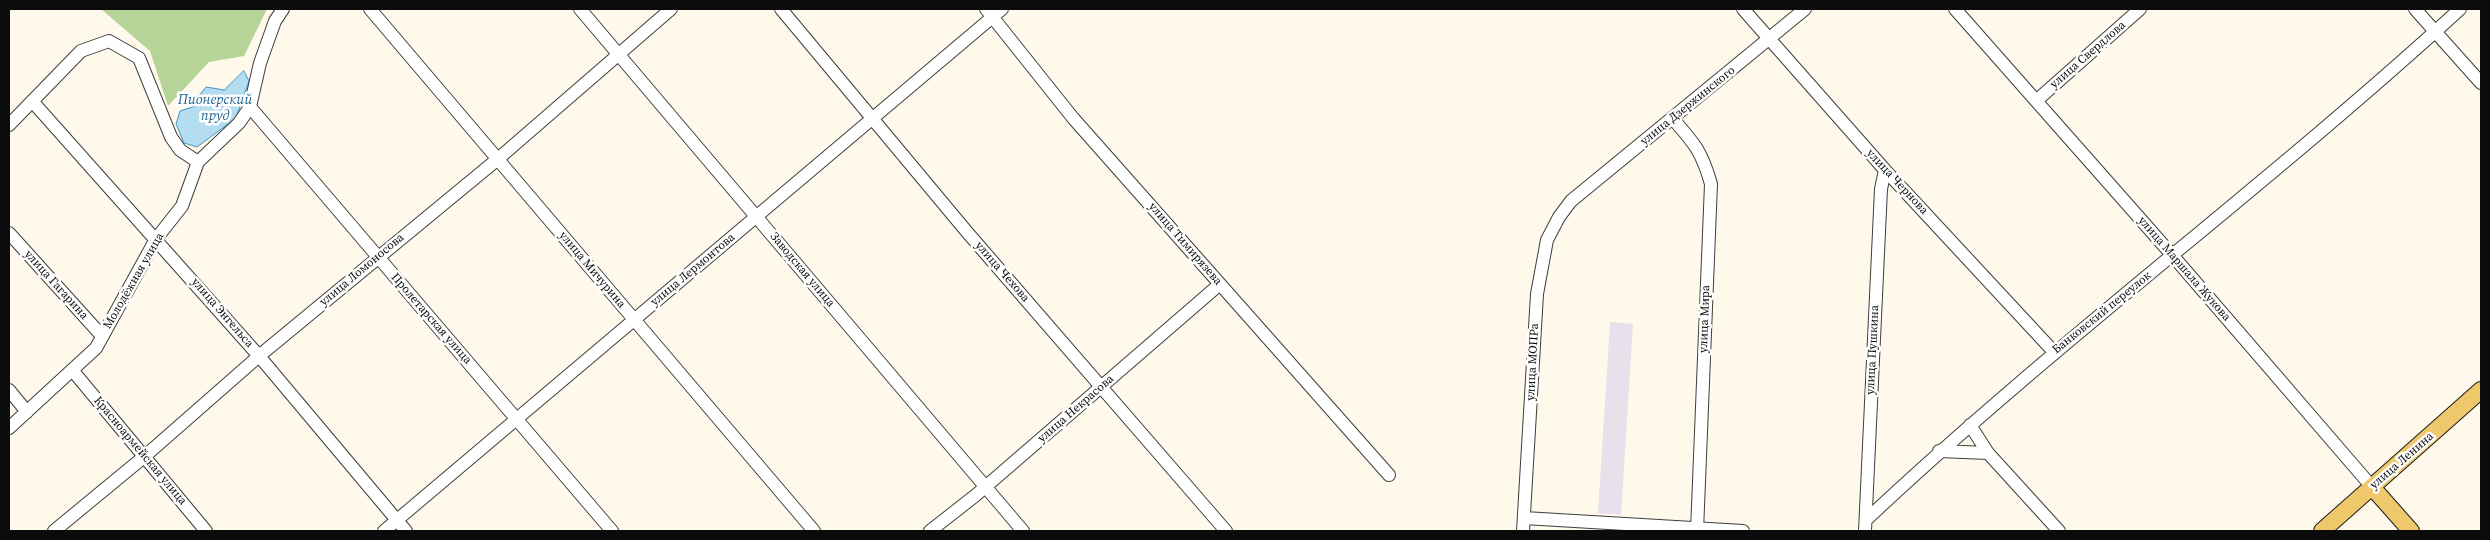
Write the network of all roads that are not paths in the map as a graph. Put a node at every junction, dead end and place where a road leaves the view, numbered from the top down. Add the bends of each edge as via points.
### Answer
1 (283, 9) edge
2 (370, 9) edge
3 (580, 9) edge
4 (671, 9) edge
5 (781, 9) edge
6 (1743, 9) edge
7 (1804, 9) edge
8 (1955, 9) edge
9 (2140, 9) edge
10 (2415, 9) edge
11 (2460, 9) edge
12 (994, 12) edge
13 (2435, 32) junction
14 (1770, 39) junction
15 (619, 54) junction
16 (2481, 83) edge
17 (32, 101) junction
18 (2036, 101) junction
19 (250, 107) junction
20 (874, 118) junction
21 (1673, 119) junction
22 (9, 125) edge
23 (498, 158) junction
24 (198, 162) junction
25 (1885, 170) junction
26 (1571, 202) joint
27 (757, 216) junction
28 (9, 233) edge
29 (156, 239) junction
30 (2172, 256) junction
31 (377, 257) junction
32 (1220, 284) junction
33 (634, 319) junction
34 (102, 336) junction
35 (2054, 352) junction
36 (259, 356) junction
37 (73, 371) junction
38 (1101, 387) junction
39 (9, 390) edge
40 (2481, 390) edge
41 (26, 412) junction
42 (518, 419) junction
43 (1970, 425) junction
44 (9, 428) edge
45 (1939, 451) junction
46 (1988, 453) junction
47 (145, 456) junction
48 (1389, 475) dead end
49 (986, 486) junction
50 (2372, 488) junction
51 (1524, 518) junction
52 (396, 521) junction
53 (1865, 526) edge
54 (1697, 529) edge
55 (54, 531) edge
56 (206, 531) edge
57 (384, 531) edge
58 (406, 531) edge
59 (612, 531) edge
60 (814, 531) edge
61 (930, 531) edge
62 (1023, 531) edge
63 (1226, 531) edge
64 (1523, 531) edge
65 (1743, 531) edge
66 (2059, 531) edge
67 (2322, 531) edge
68 (2410, 531) edge

1 - 19 street, Молодёжная улица via 275,21 260,63
2 - 23 street, улица Мичурина
3 - 15 street, Заводская улица
4 - 15 street, улица Ломоносова
5 - 20 street, улица Чехова
6 - 14 street, улица Чернова
7 - 14 street, улица Дзержинского
8 - 18 street, улица Маршала Жукова
9 - 18 street, улица Свердлова
10 - 13 street
11 - 13 street, Банковский переулок
12 - 20 street, улица Лермонтова
12 - 32 street, улица Тимирязева via 1073,118
13 - 16 street
13 - 30 street, Банковский переулок
14 - 21 street, улица Дзержинского
14 - 25 street, улица Чернова
15 - 23 street, улица Ломоносова
15 - 27 street, Заводская улица
17 - 22 street
17 - 24 street via 81,51 109,41 139,58 171,137 180,150
17 - 29 street, улица Энгельса
18 - 30 street, улица Маршала Жукова
19 - 24 street, Молодёжная улица via 239,123
19 - 31 street, Пролетарская улица
20 - 27 street, улица Лермонтова
20 - 38 street, улица Чехова
21 - 26 street, улица Дзержинского
21 - 54 street, улица Мира via 1697,146 1711,184
23 - 31 street, улица Ломоносова
23 - 33 street, улица Мичурина
24 - 29 street, Молодёжная улица via 182,206
25 - 35 street, улица Чернова
25 - 53 street, улица Пушкина via 1880,189
26 - 51 street, улица МОПРа via 1547,240 1537,294
27 - 33 street, улица Лермонтова
27 - 49 street, Заводская улица
28 - 34 street, улица Гагарина
29 - 34 street, Молодёжная улица
29 - 36 street, улица Энгельса
30 - 35 street, Банковский переулок
30 - 50 street, улица Маршала Жукова
31 - 36 street, улица Ломоносова
31 - 42 street, Пролетарская улица
32 - 38 street, улица Некрасова
32 - 48 street, улица Тимирязева
33 - 42 street, улица Лермонтова
33 - 60 street, улица Мичурина
34 - 37 street, Молодёжная улица via 96,348
35 - 43 street, Банковский переулок
36 - 47 street, улица Ломоносова
36 - 52 street, улица Энгельса
37 - 41 street, Молодёжная улица
37 - 47 street, Красноармейская улица
38 - 49 street, улица Некрасова
38 - 63 street, улица Чехова
39 - 41 street
40 - 50 main road, улица Ленина
41 - 44 street, Молодёжная улица
42 - 52 street, улица Лермонтова
42 - 59 street, Пролетарская улица
43 - 45 street, Банковский переулок
43 - 46 street
45 - 46 street
45 - 53 street, Банковский переулок
46 - 66 street
47 - 55 street, улица Ломоносова
47 - 56 street, Красноармейская улица
49 - 61 street, улица Некрасова
49 - 62 street, Заводская улица
50 - 67 main road, улица Ленина
50 - 68 main road, улица Маршала Жукова
51 - 54 street
51 - 64 street, улица МОПРа
52 - 57 street, улица Лермонтова
52 - 58 street, улица Энгельса
54 - 65 street

